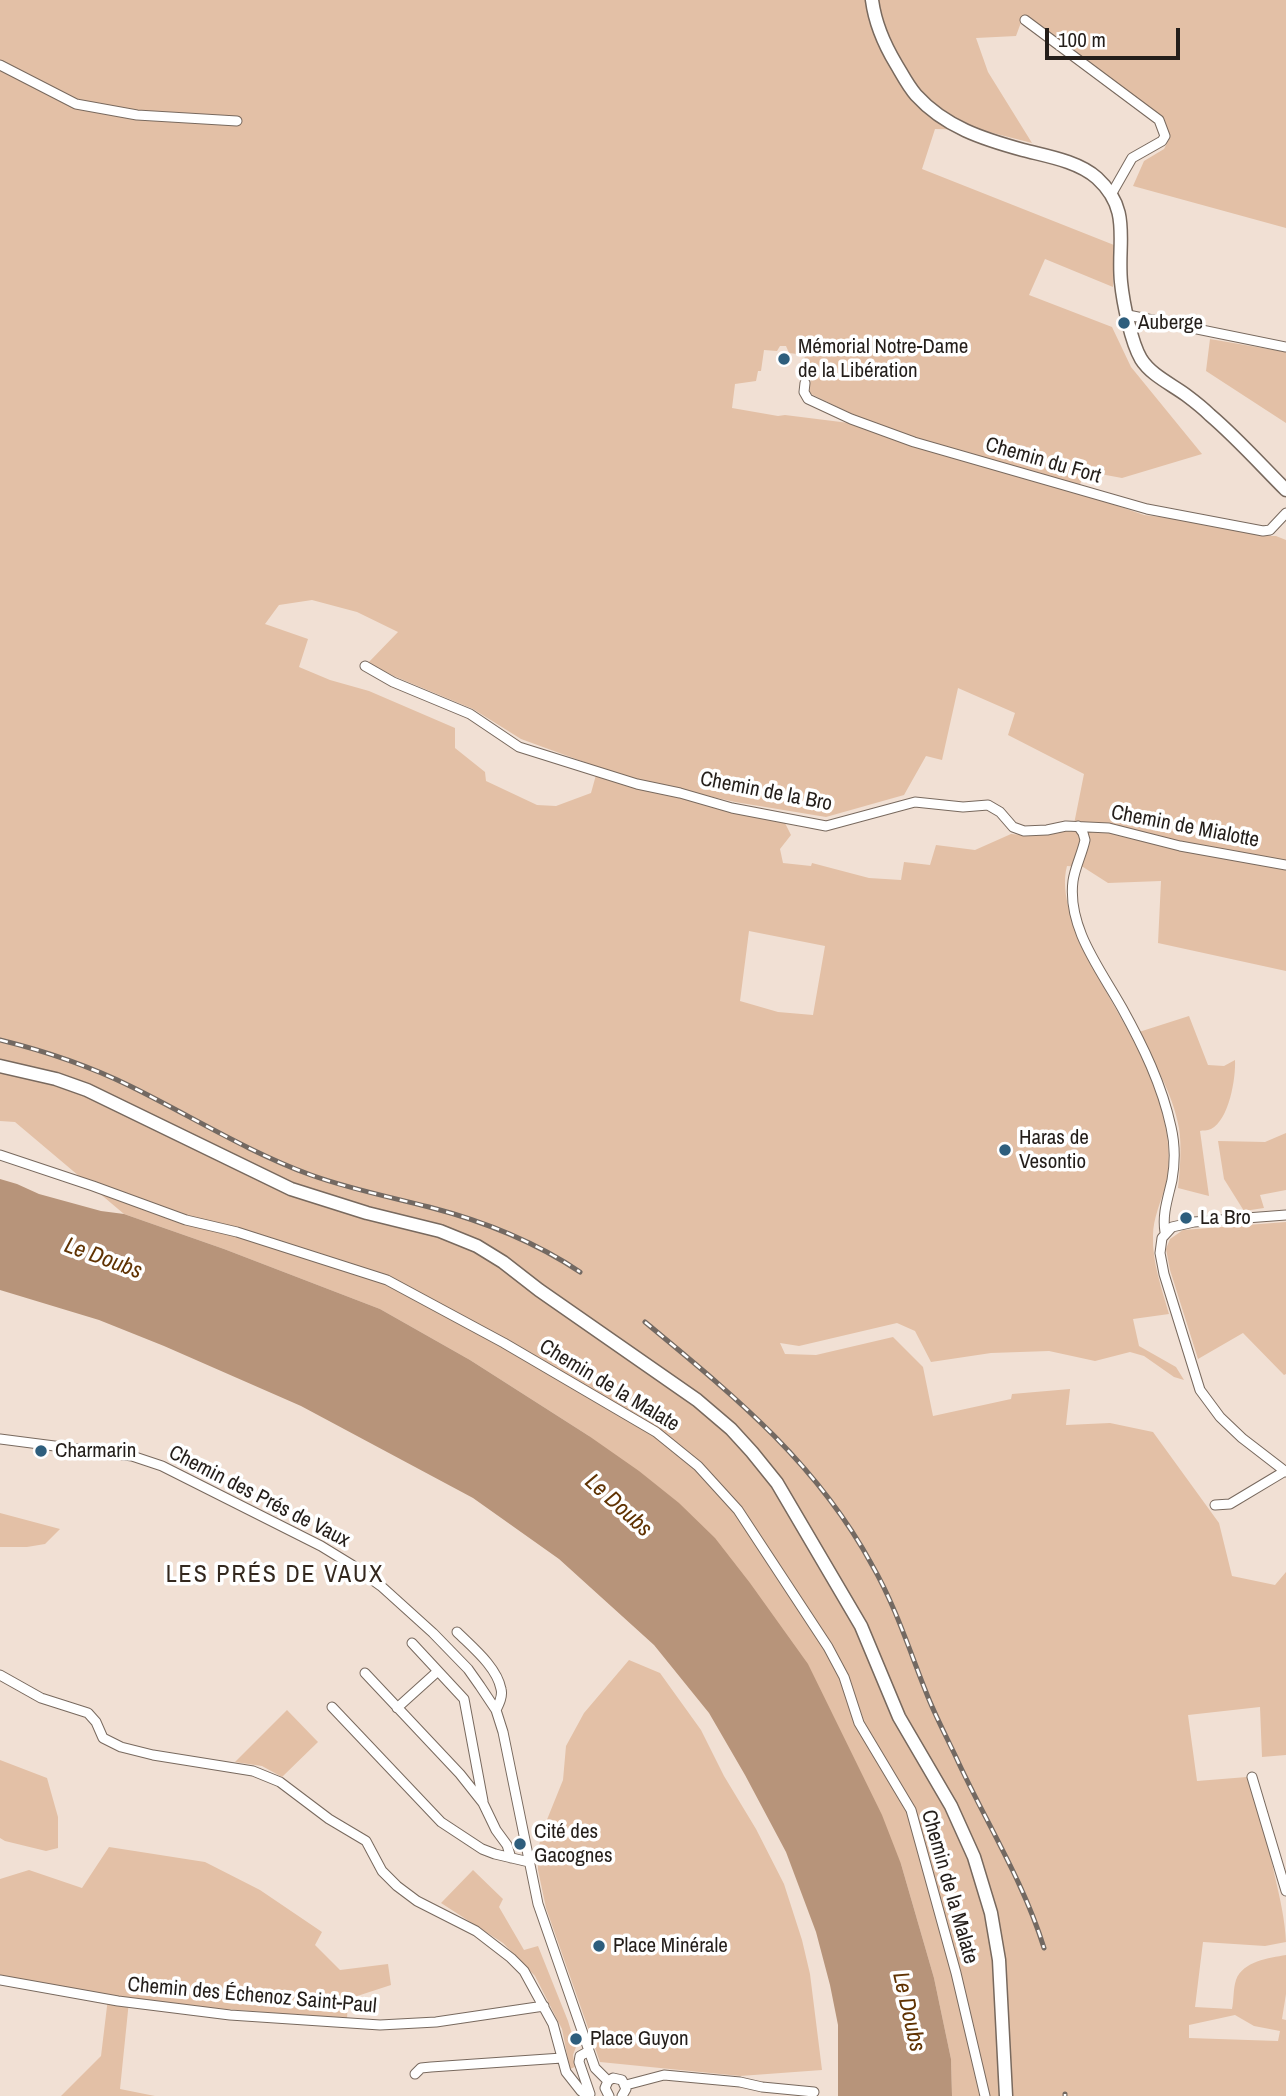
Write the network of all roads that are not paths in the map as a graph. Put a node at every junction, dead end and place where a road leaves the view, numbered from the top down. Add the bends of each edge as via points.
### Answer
1 (872, 0) edge
2 (1025, 20) dead end
3 (0, 65) edge
4 (237, 121) dead end
5 (1112, 193) junction
6 (1128, 315) junction
7 (1286, 346) edge
8 (806, 383) dead end
9 (1286, 490) edge
10 (1286, 513) edge
11 (365, 666) dead end
12 (1078, 826) junction
13 (1286, 864) edge
14 (0, 1066) edge
15 (0, 1155) edge
16 (1286, 1215) edge
17 (1165, 1232) junction
18 (0, 1440) edge
19 (1285, 1471) edge
20 (1215, 1506) dead end
21 (457, 1632) dead end
22 (412, 1643) dead end
23 (438, 1671) junction
24 (365, 1673) dead end
25 (0, 1675) edge
26 (332, 1707) dead end
27 (397, 1708) junction
28 (496, 1710) junction
29 (1252, 1777) dead end
30 (483, 1803) junction
31 (511, 1858) junction
32 (529, 1862) junction
33 (1286, 1891) edge
34 (0, 1980) edge
35 (544, 2006) junction
36 (589, 2051) junction
37 (562, 2057) junction
38 (415, 2074) dead end
39 (608, 2081) junction
40 (626, 2085) junction
41 (814, 2092) dead end
42 (590, 2094) edge
43 (1008, 2094) edge
44 (609, 2096) edge
45 (622, 2096) edge
46 (985, 2096) edge

1 - 5 main road via 882,39 914,93 928,107 982,139 1073,164 1094,175
2 - 5 street via 1159,120 1165,136 1162,141 1132,158
3 - 4 street via 76,104 136,115
5 - 6 main road via 1120,216 1121,281
6 - 7 street
6 - 9 main road via 1142,361 1211,416
8 - 10 street, Chemin du Fort via 808,399 851,419 1147,509 1263,531 1270,530
11 - 12 street, Chemin de la Bro via 470,714 519,747 732,808 826,826 915,802 988,805 1024,831
12 - 13 street, Chemin de Mialotte via 1109,828
12 - 17 street via 1085,840 1072,882 1079,929 1147,1057 1172,1129 1174,1157
14 - 43 main road via 87,1090 291,1189 440,1231 477,1246 697,1400 737,1436 777,1483 861,1626 899,1717 951,1806 974,1857 999,1960
15 - 46 street, Chemin de la Malate via 186,1220 387,1280 656,1432 698,1465 738,1510 828,1647 859,1723 911,1810
16 - 17 street via 1194,1222
17 - 19 street via 1160,1245 1164,1274 1200,1390 1234,1431
18 - 28 street, Chemin des Prés de Vaux via 132,1455 321,1546 381,1586 424,1625 468,1669
19 - 20 street via 1230,1504
21 - 28 street via 494,1672 501,1688
22 - 23 street
23 - 27 street
23 - 30 street via 464,1699
24 - 27 street
25 - 35 street via 41,1698 88,1713 103,1738 121,1747 253,1771 280,1782 366,1841 382,1871 397,1886 476,1931 511,1958
26 - 31 street via 441,1822 482,1849
27 - 30 street
28 - 32 street, Chemin des Prés de Vaux
29 - 33 street
30 - 31 street
31 - 32 street
32 - 36 street, Chemin des Prés de Vaux via 538,1904
34 - 35 street, Chemin des Échenoz Saint-Paul via 230,2015 367,2025 436,2022
35 - 37 street
36 - 39 street via 595,2068
36 - 42 street via 579,2062
37 - 38 street via 421,2068
37 - 42 street via 569,2078
39 - 40 street via 617,2078
39 - 44 street
40 - 41 street via 664,2075
40 - 45 street

